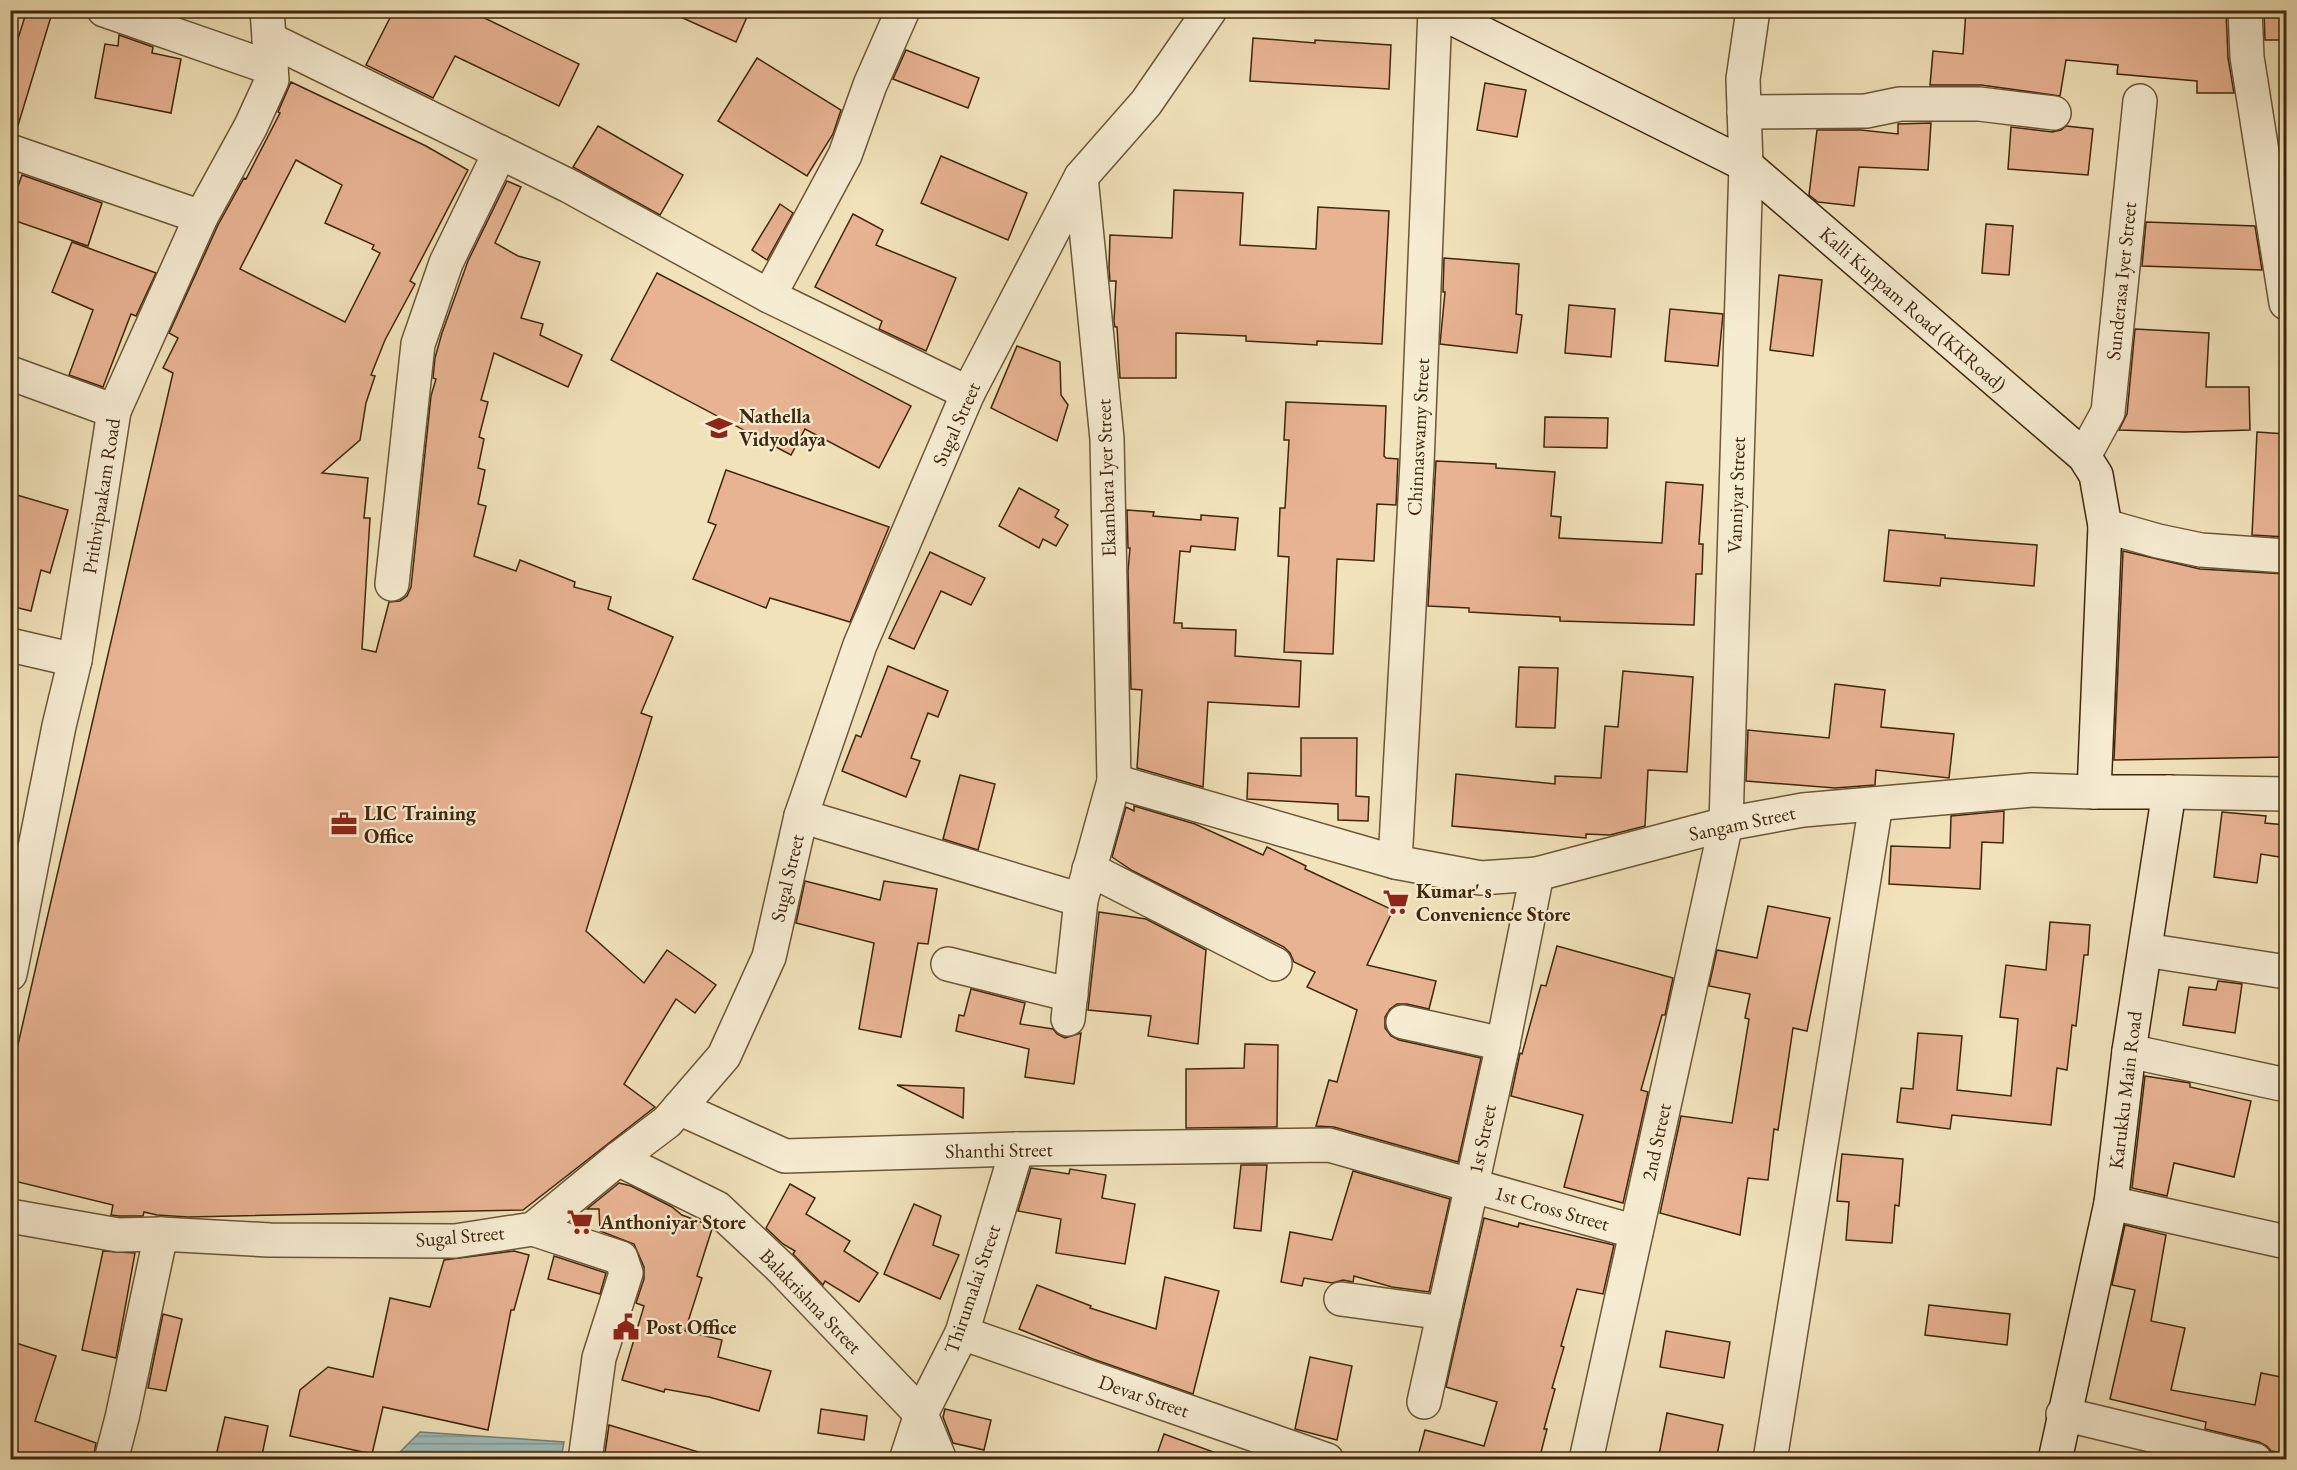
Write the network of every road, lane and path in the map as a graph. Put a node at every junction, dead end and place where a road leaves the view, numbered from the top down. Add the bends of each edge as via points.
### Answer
1 (104, 10) edge
2 (903, 10) edge
3 (1210, 10) edge
4 (1436, 10) edge
5 (1753, 10) edge
6 (2245, 10) edge
7 (269, 39) edge
8 (2140, 101) dead end
9 (1744, 112) junction
10 (2054, 113) dead end
11 (10, 151) edge
12 (500, 152) junction
13 (1746, 165) junction
14 (1082, 177) junction
15 (201, 217) junction
16 (769, 296) junction
17 (2286, 303) edge
18 (10, 373) edge
19 (968, 393) junction
20 (114, 411) junction
21 (2084, 456) junction
22 (2105, 526) junction
23 (2286, 556) edge
24 (392, 584) dead end
25 (10, 645) edge
26 (75, 660) junction
27 (1114, 781) junction
28 (2094, 792) junction
29 (2169, 792) junction
30 (2286, 794) edge
31 (1876, 804) junction
32 (801, 816) junction
33 (1726, 824) junction
34 (1395, 862) junction
35 (1537, 874) junction
36 (1085, 885) junction
37 (2145, 950) junction
38 (948, 964) dead end
39 (1275, 964) dead end
40 (2286, 972) edge
41 (10, 974) edge
42 (1403, 1022) dead end
43 (1503, 1044) junction
44 (2128, 1051) junction
45 (2286, 1085) edge
46 (679, 1107) junction
47 (1329, 1146) joint
48 (1017, 1149) junction
49 (618, 1159) junction
50 (1472, 1185) junction
51 (2111, 1203) junction
52 (10, 1216) edge
53 (532, 1229) junction
54 (1636, 1232) junction
55 (161, 1234) junction
56 (2286, 1242) edge
57 (1341, 1299) dead end
58 (1444, 1313) junction
59 (962, 1333) junction
60 (1424, 1402) dead end
61 (921, 1414) junction
62 (2063, 1414) junction
63 (111, 1460) edge
64 (585, 1460) edge
65 (906, 1460) edge
66 (940, 1460) edge
67 (1327, 1460) edge
68 (1586, 1460) edge
69 (1770, 1460) edge
70 (2055, 1460) edge
71 (2256, 1460) edge

1 - 7 street
2 - 16 street via 845,155
3 - 14 street, Sugal Street via 1146,103
4 - 13 street, Kalli Kuppam Road (KKRoad)
4 - 34 street, Chinnaswamy Street via 1418,451
5 - 9 street, Vanniyar Street via 1743,80
6 - 17 street via 2247,57
7 - 12 street
7 - 15 street, Prithvipaakam Road via 272,80
8 - 21 street, Sunderasa Iyer Street via 2108,412
9 - 10 street via 1866,111 1900,104 1979,104
9 - 13 street, Vanniyar Street
11 - 15 street
12 - 16 street
12 - 24 street via 446,263 418,344
13 - 21 street, Kalli Kuppam Road (KKRoad)
13 - 33 street, Vanniyar Street
14 - 19 street, Sugal Street
14 - 27 street, Ekambara Iyer Street via 1107,439
15 - 20 street, Prithvipaakam Road
16 - 19 street
18 - 20 street
19 - 32 street, Sugal Street via 860,645
20 - 26 street, Prithvipaakam Road
21 - 22 street, Kalli Kuppam Road (KKRoad) via 2096,475
22 - 23 street via 2201,550
22 - 28 street, Kalli Kuppam Road (KKRoad)
25 - 26 street
26 - 41 street, Prithvipaakam Road
27 - 34 street, Sangam Street
27 - 36 street, Ekambara Iyer Street
28 - 29 street
28 - 31 street, Sangam Street via 2032,790
29 - 30 street
29 - 37 street, Karukku Main Road
31 - 33 street, Sangam Street via 1803,810
31 - 69 street
32 - 36 street
32 - 46 street, Sugal Street via 769,957 724,1056
33 - 35 street, Sangam Street
33 - 54 street, 2nd Street
34 - 35 street, Sangam Street via 1481,878
35 - 43 street, 1st Street
36 - 38 street, Ekambara Iyer Street via 1070,1007
36 - 39 street
37 - 40 street
37 - 44 street, Karukku Main Road
42 - 43 street
43 - 50 street, 1st Street
44 - 45 street
44 - 51 street, Karukku Main Road
46 - 48 street, Shanthi Street via 785,1156
46 - 49 street, Sugal Street via 668,1122
47 - 48 street, Shanthi Street
47 - 50 street, 1st Cross Street
48 - 59 street, Thirumalai Street
49 - 53 street, Sugal Street
49 - 61 street, Balakrishna Street via 717,1208 781,1268
50 - 54 street, 1st Cross Street
50 - 58 street, 1st Street
51 - 56 street
51 - 62 street, Karukku Main Road
52 - 55 street, Sugal Street via 118,1235
53 - 55 street, Sugal Street via 455,1241 270,1240
53 - 64 street via 621,1258 626,1273 599,1358
54 - 68 street, 2nd Street
55 - 63 street
57 - 58 street
58 - 60 street, 1st Street
59 - 61 street, Thirumalai Street
59 - 67 street, Devar Street
61 - 65 street, Thirumalai Street
61 - 66 street, Balakrishna Street
62 - 70 street, Karukku Main Road
62 - 71 street

